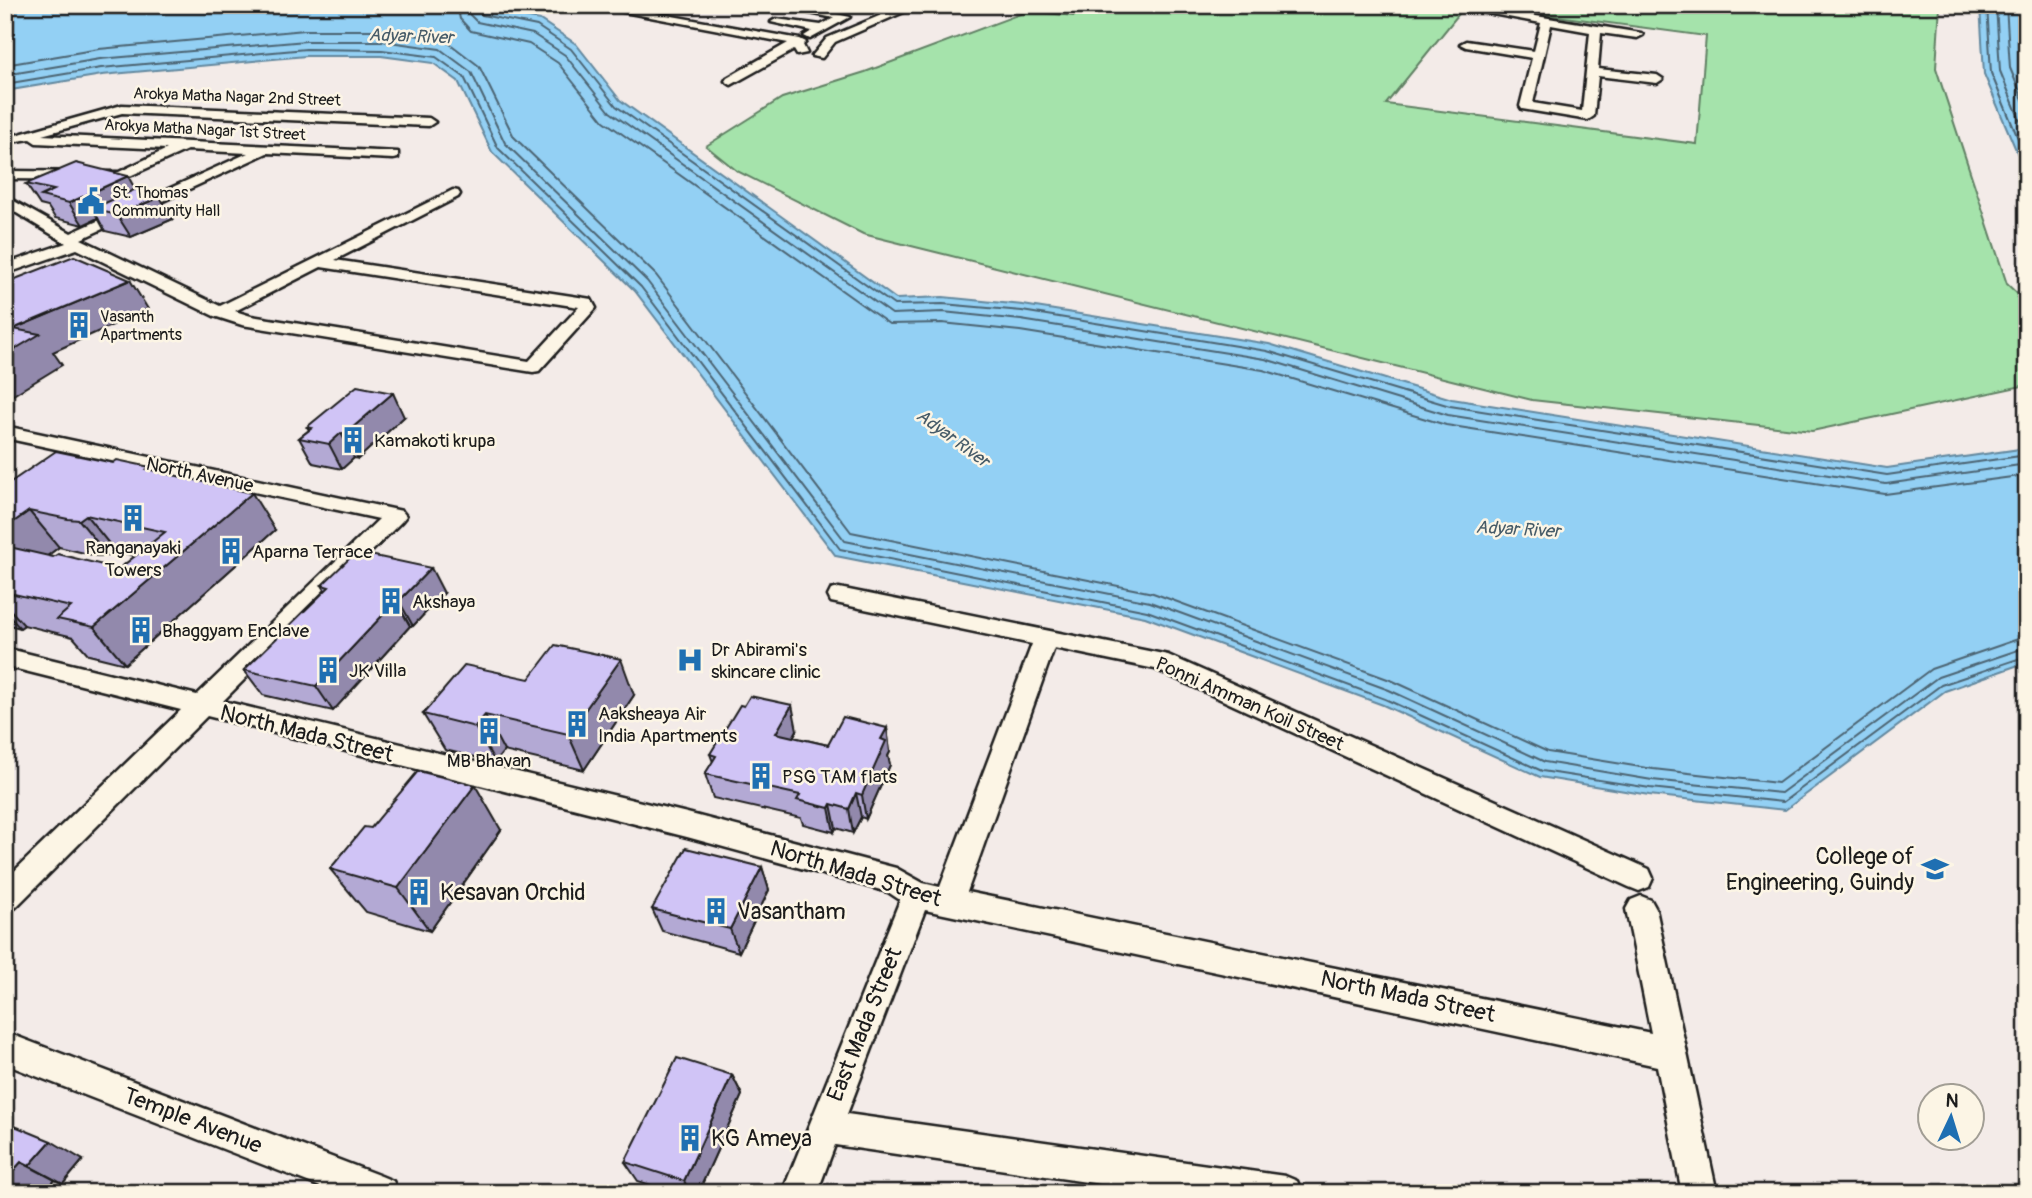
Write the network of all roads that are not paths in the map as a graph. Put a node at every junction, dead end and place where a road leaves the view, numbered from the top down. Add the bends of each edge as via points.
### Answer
1 (592, 5) edge
2 (776, 5) edge
3 (915, 5) edge
4 (1448, 5) edge
5 (615, 7) edge
6 (878, 7) edge
7 (692, 8) dead end
8 (845, 17) junction
9 (669, 19) junction
10 (757, 19) dead end
11 (1547, 20) junction
12 (823, 29) junction
13 (1596, 29) junction
14 (1637, 36) dead end
15 (1466, 44) dead end
16 (800, 46) junction
17 (818, 56) dead end
18 (1489, 57) dead end
19 (1537, 59) junction
20 (1593, 72) junction
21 (1657, 79) dead end
22 (731, 81) dead end
23 (429, 122) dead end
24 (11, 139) edge
25 (185, 145) junction
26 (265, 150) junction
27 (393, 155) dead end
28 (5, 175) edge
29 (453, 194) dead end
30 (5, 200) edge
31 (74, 241) junction
32 (319, 262) junction
33 (5, 269) edge
34 (220, 312) junction
35 (5, 432) edge
36 (839, 596) dead end
37 (1046, 637) junction
38 (5, 657) edge
39 (200, 707) junction
40 (1639, 878) dead end
41 (916, 895) junction
42 (5, 898) edge
43 (949, 901) junction
44 (1641, 909) dead end
45 (5, 1048) edge
46 (1671, 1053) junction
47 (822, 1127) junction
48 (381, 1193) edge
49 (799, 1193) edge
50 (1285, 1193) edge
51 (1700, 1193) edge

1 - 5 street
2 - 8 street
3 - 17 street via 831,40
4 - 11 street
5 - 9 street
6 - 8 street
7 - 9 street
8 - 12 street
9 - 16 street
10 - 12 street
11 - 13 street
11 - 19 street
12 - 16 street
13 - 14 street
13 - 20 street
15 - 19 street
16 - 22 street
18 - 19 street
19 - 20 street via 1526,105 1532,109 1588,116
20 - 21 street
23 - 24 street, Arokya Matha Nagar 2nd Street via 130,109
24 - 25 street, Arokya Matha Nagar 1st Street
25 - 26 street, Arokya Matha Nagar 1st Street
25 - 28 street via 121,176
26 - 27 street, Arokya Matha Nagar 1st Street
26 - 31 street
29 - 32 street
30 - 31 street
31 - 33 street
31 - 34 street
32 - 34 street
32 - 34 street via 585,303 588,308 533,367 248,321
35 - 39 street, North Avenue via 394,516
36 - 37 street, Ponni Amman Koil Street
37 - 40 street, Ponni Amman Koil Street via 1160,661
37 - 43 street
38 - 39 street, North Mada Street
39 - 41 street, North Mada Street via 687,825 896,881
39 - 42 street
41 - 43 street, North Mada Street
41 - 47 street, East Mada Street
43 - 46 street, North Mada Street
44 - 46 street
45 - 48 street, Temple Avenue
46 - 51 street
47 - 49 street, East Mada Street
47 - 50 street

